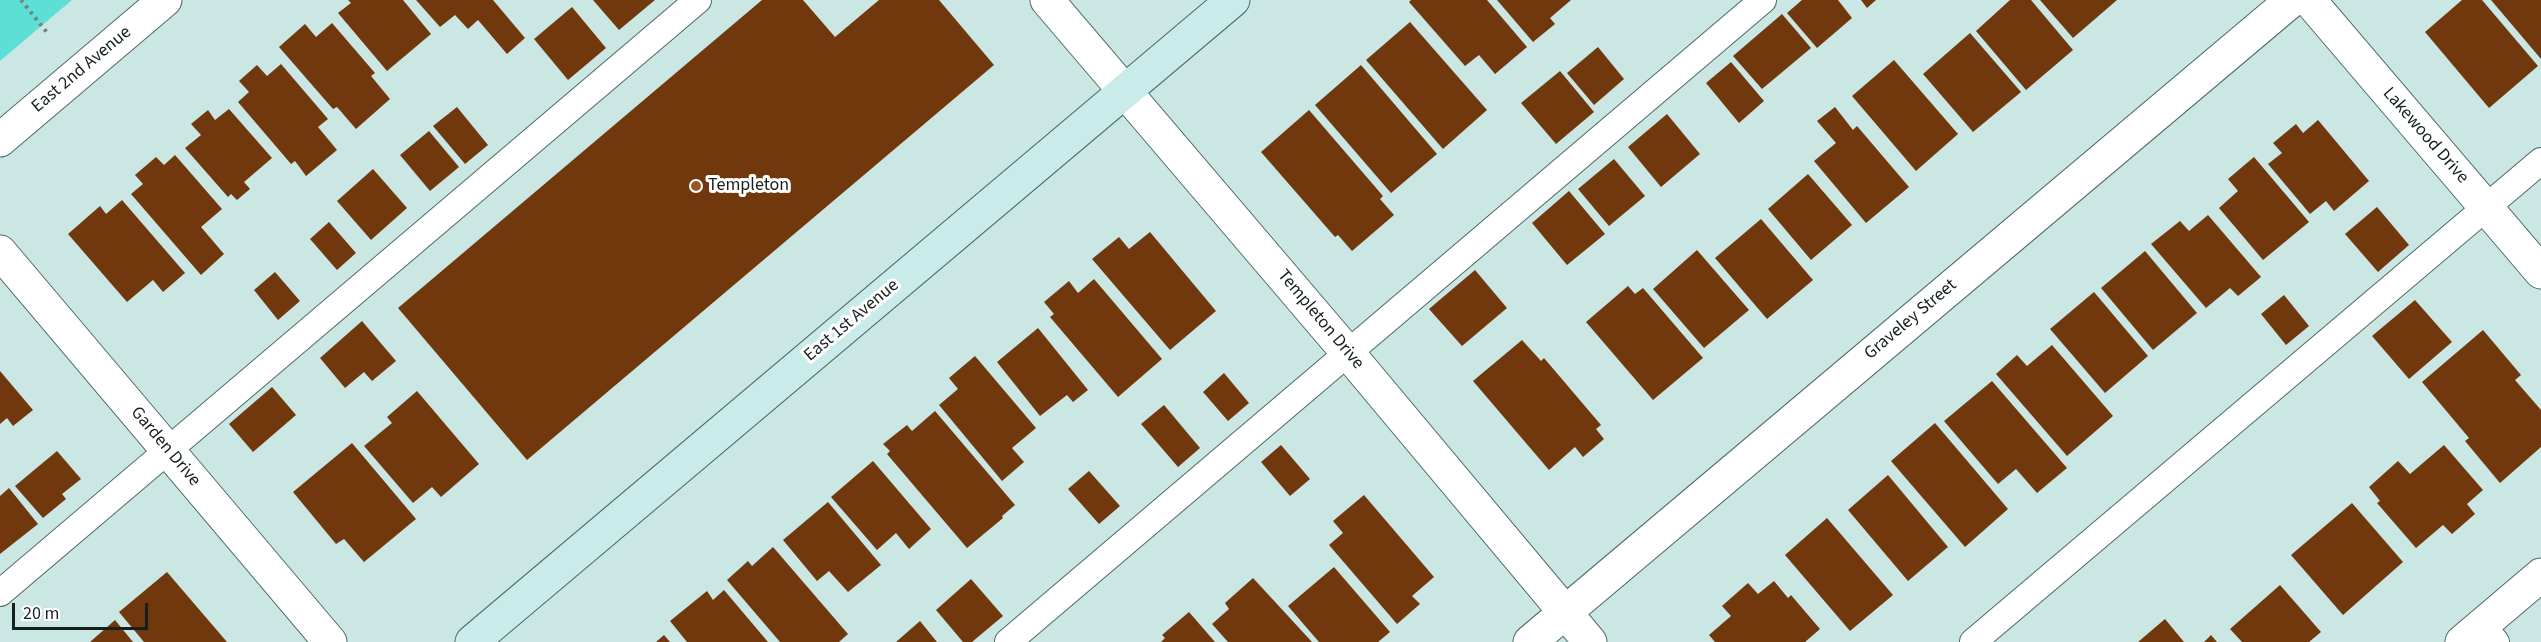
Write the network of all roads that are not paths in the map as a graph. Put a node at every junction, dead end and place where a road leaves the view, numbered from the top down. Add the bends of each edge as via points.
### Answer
1 (165, 0) edge
2 (698, 0) edge
3 (1047, 0) edge
4 (1233, 0) edge
5 (1764, 0) edge
6 (2292, 0) edge
7 (2309, 0) edge
8 (1125, 91) junction
9 (0, 140) edge
10 (2541, 161) edge
11 (2486, 207) junction
12 (0, 252) edge
13 (2541, 272) edge
14 (1348, 353) junction
15 (169, 451) junction
16 (2541, 575) edge
17 (0, 593) edge
18 (1564, 612) junction
19 (2480, 636) edge
20 (330, 642) edge
21 (472, 642) edge
22 (1008, 642) edge
23 (1530, 642) edge
24 (1590, 642) edge
25 (1972, 642) edge

1 - 9 street, East 2nd Avenue
2 - 15 lane
3 - 8 street, Templeton Drive
4 - 8 main road, East 1st Avenue
5 - 14 lane
6 - 18 street, Graveley Street
7 - 11 street, Lakewood Drive
8 - 14 street, Templeton Drive
8 - 21 main road, East 1st Avenue
10 - 11 lane
11 - 13 street, Lakewood Drive
11 - 25 lane
12 - 15 street, Garden Drive
14 - 18 street, Templeton Drive
14 - 22 lane
15 - 17 lane
15 - 20 street, Garden Drive
16 - 19 street
18 - 23 street, Graveley Street
18 - 24 street, Templeton Drive

